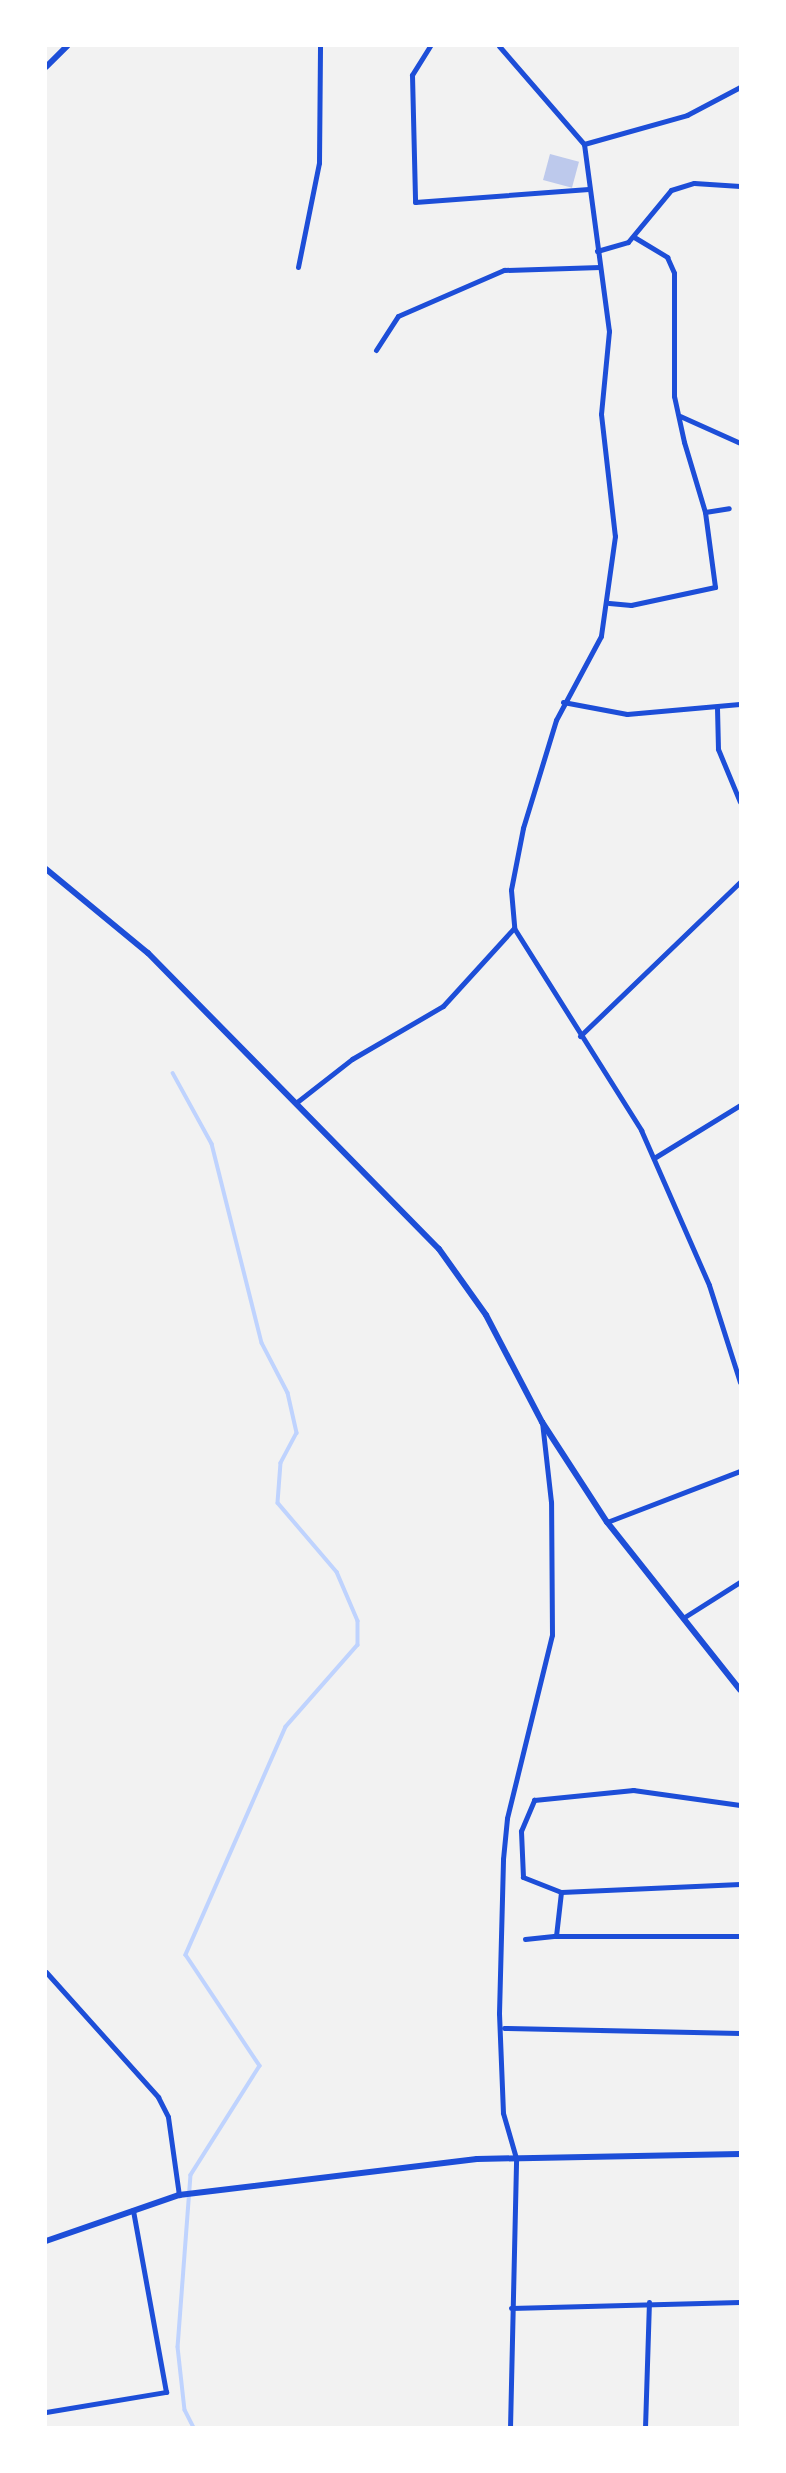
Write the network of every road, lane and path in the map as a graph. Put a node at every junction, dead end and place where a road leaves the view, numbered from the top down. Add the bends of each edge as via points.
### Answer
1 (67, 46) edge
2 (320, 46) edge
3 (430, 46) edge
4 (499, 46) edge
5 (46, 67) edge
6 (740, 87) edge
7 (584, 144) junction
8 (740, 186) edge
9 (589, 189) junction
10 (634, 237) junction
11 (597, 251) junction
12 (298, 267) dead end
13 (600, 267) junction
14 (376, 350) dead end
15 (680, 416) junction
16 (740, 443) edge
17 (729, 508) dead end
18 (705, 512) junction
19 (609, 603) junction
20 (563, 702) junction
21 (740, 704) edge
22 (717, 708) junction
23 (737, 788) edge
24 (740, 802) edge
25 (46, 869) edge
26 (740, 882) edge
27 (514, 928) junction
28 (580, 1036) junction
29 (297, 1102) junction
30 (740, 1105) edge
31 (654, 1158) junction
32 (740, 1382) edge
33 (542, 1422) junction
34 (740, 1471) edge
35 (607, 1522) junction
36 (740, 1582) edge
37 (682, 1618) junction
38 (740, 1690) edge
39 (740, 1805) edge
40 (740, 1884) edge
41 (561, 1892) junction
42 (556, 1936) junction
43 (740, 1936) edge
44 (525, 1939) dead end
45 (46, 1972) edge
46 (504, 2028) junction
47 (740, 2033) edge
48 (740, 2154) edge
49 (516, 2158) junction
50 (178, 2195) junction
51 (133, 2210) junction
52 (46, 2241) edge
53 (649, 2302) junction
54 (740, 2302) edge
55 (511, 2308) junction
56 (46, 2412) edge
57 (510, 2427) edge
58 (645, 2427) edge

1 - 5 street
2 - 12 street via 318,163
3 - 9 street via 412,75 415,202
4 - 7 street
6 - 7 street via 687,115
7 - 9 street
8 - 10 street via 694,183 671,190
9 - 11 street
10 - 11 street
10 - 15 street via 667,257 674,273 674,396
11 - 13 street
13 - 14 street via 493,274 398,316
13 - 19 street via 609,331 601,414 615,536
15 - 16 street
15 - 18 street
17 - 18 street
18 - 19 street via 715,587 631,605
19 - 20 street via 601,636
20 - 22 street via 627,714
20 - 27 street via 514,861
21 - 22 street
22 - 23 street via 718,750
23 - 24 street
25 - 29 street via 148,953
26 - 28 street
27 - 28 street
27 - 29 street via 443,1006 352,1059
28 - 31 street
29 - 33 street via 463,1279
30 - 31 street
31 - 32 street via 709,1285
33 - 35 street
33 - 46 street via 551,1502 552,1636 507,1818 499,2013
34 - 35 street
35 - 37 street
36 - 37 street
37 - 38 street
39 - 41 street via 633,1790 534,1800 521,1831 523,1877
40 - 41 street
41 - 42 street
42 - 43 street
42 - 44 street
45 - 50 street via 158,2097 168,2117
46 - 47 street
46 - 49 street via 503,2113
48 - 49 street
49 - 50 street
49 - 55 street
50 - 51 street
51 - 52 street
51 - 56 street via 166,2392
53 - 54 street
53 - 55 street
53 - 58 street
55 - 57 street

